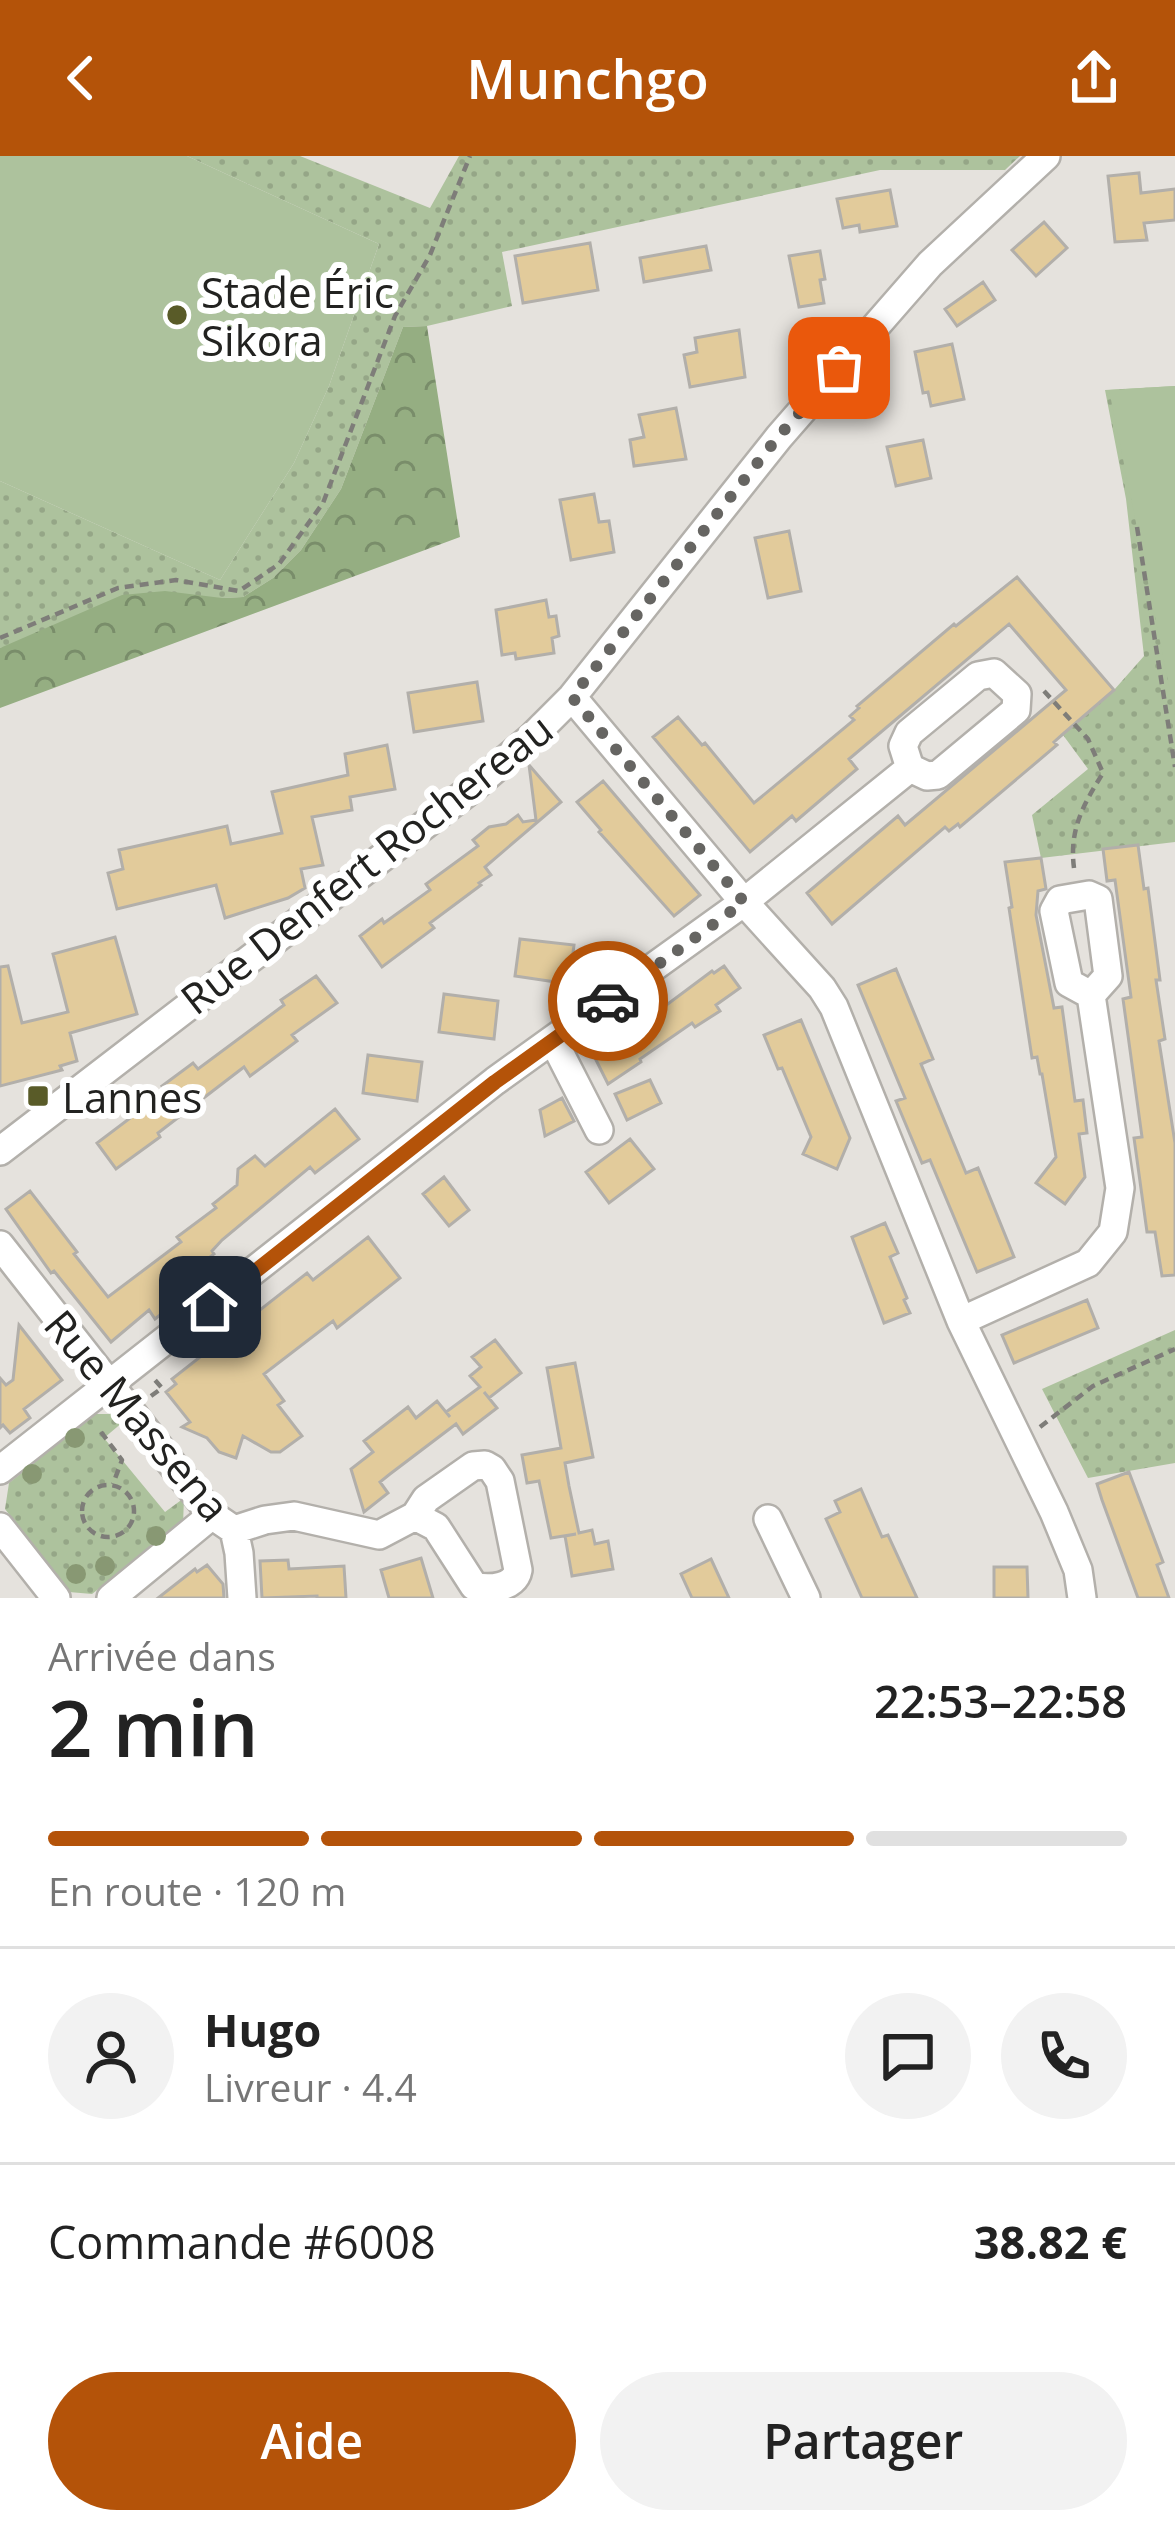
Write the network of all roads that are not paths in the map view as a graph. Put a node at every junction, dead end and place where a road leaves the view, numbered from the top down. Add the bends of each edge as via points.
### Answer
1 (1046, 156) edge
2 (572, 697) junction
3 (910, 767) junction
4 (744, 902) junction
5 (1091, 995) junction
6 (553, 1040) junction
7 (599, 1130) dead end
8 (0, 1151) edge
9 (0, 1245) edge
10 (961, 1321) junction
11 (110, 1385) junction
12 (0, 1470) edge
13 (415, 1516) junction
14 (768, 1519) dead end
15 (223, 1522) junction
16 (0, 1527) edge
17 (56, 1598) edge
18 (111, 1598) edge
19 (242, 1598) edge
20 (806, 1598) edge
21 (1082, 1598) edge

1 - 2 street, Rue Denfert Rochereau via 930,265 778,437
2 - 4 street
2 - 8 street, Rue Denfert Rochereau via 474,787
3 - 3 street via 938,775 1016,710 1017,694 994,673 978,676 909,733 903,746
3 - 4 street
4 - 6 street
4 - 10 street via 834,1007
5 - 5 street via 1108,976 1098,899 1060,900 1054,911 1070,983
5 - 10 street via 1120,1188 1113,1232 1088,1263
6 - 7 street
6 - 11 street
9 - 11 street, Rue Massena
10 - 21 street via 1078,1570
11 - 12 street
11 - 15 street, Rue Massena
13 - 13 street via 436,1528 474,1586 516,1579 492,1469 473,1466
13 - 15 street via 380,1535 294,1516
14 - 20 street
15 - 18 street
15 - 19 street, Rue Massena via 239,1553
16 - 17 street

